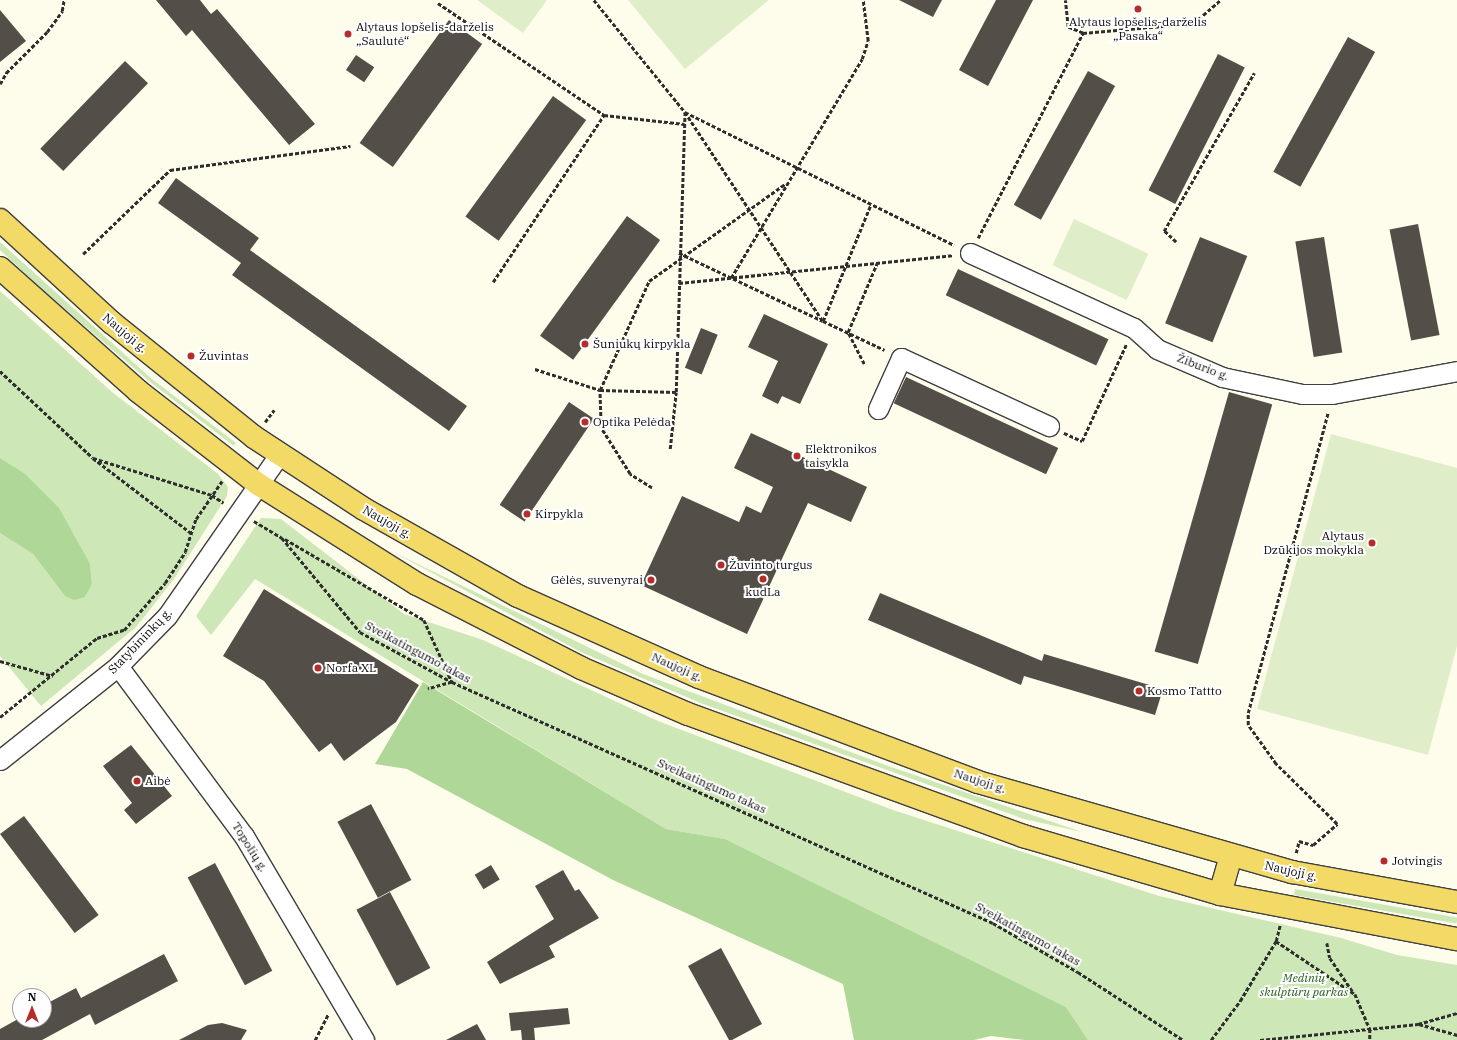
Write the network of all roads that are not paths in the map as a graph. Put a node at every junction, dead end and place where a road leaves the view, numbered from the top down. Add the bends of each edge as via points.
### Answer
1 (0, 220) edge
2 (970, 253) road end
3 (0, 268) edge
4 (1457, 371) edge
5 (878, 409) dead end
6 (1049, 426) road end
7 (279, 455) junction
8 (258, 484) junction
9 (118, 666) junction
10 (0, 760) edge
11 (1231, 856) junction
12 (1220, 894) junction
13 (1457, 902) edge
14 (1457, 939) edge
15 (364, 1040) edge

1 - 7 main road, Naujoji g. via 111,322
2 - 4 street, Žiburio g. via 1134,328 1158,349 1222,377 1302,394 1332,394
3 - 8 main road via 138,391
5 - 6 street via 901,358
7 - 8 street, Statybininkų g.
7 - 11 main road, Naujoji g. via 364,509 518,596 699,677 978,782
8 - 9 street, Statybininkų g. via 167,616
8 - 12 main road via 336,536 501,630 681,711 1016,833
9 - 10 street, Statybininkų g.
9 - 15 street, Topolių g. via 224,807
11 - 12 main road
11 - 13 main road, Naujoji g. via 1292,872
12 - 14 main road via 1283,908

